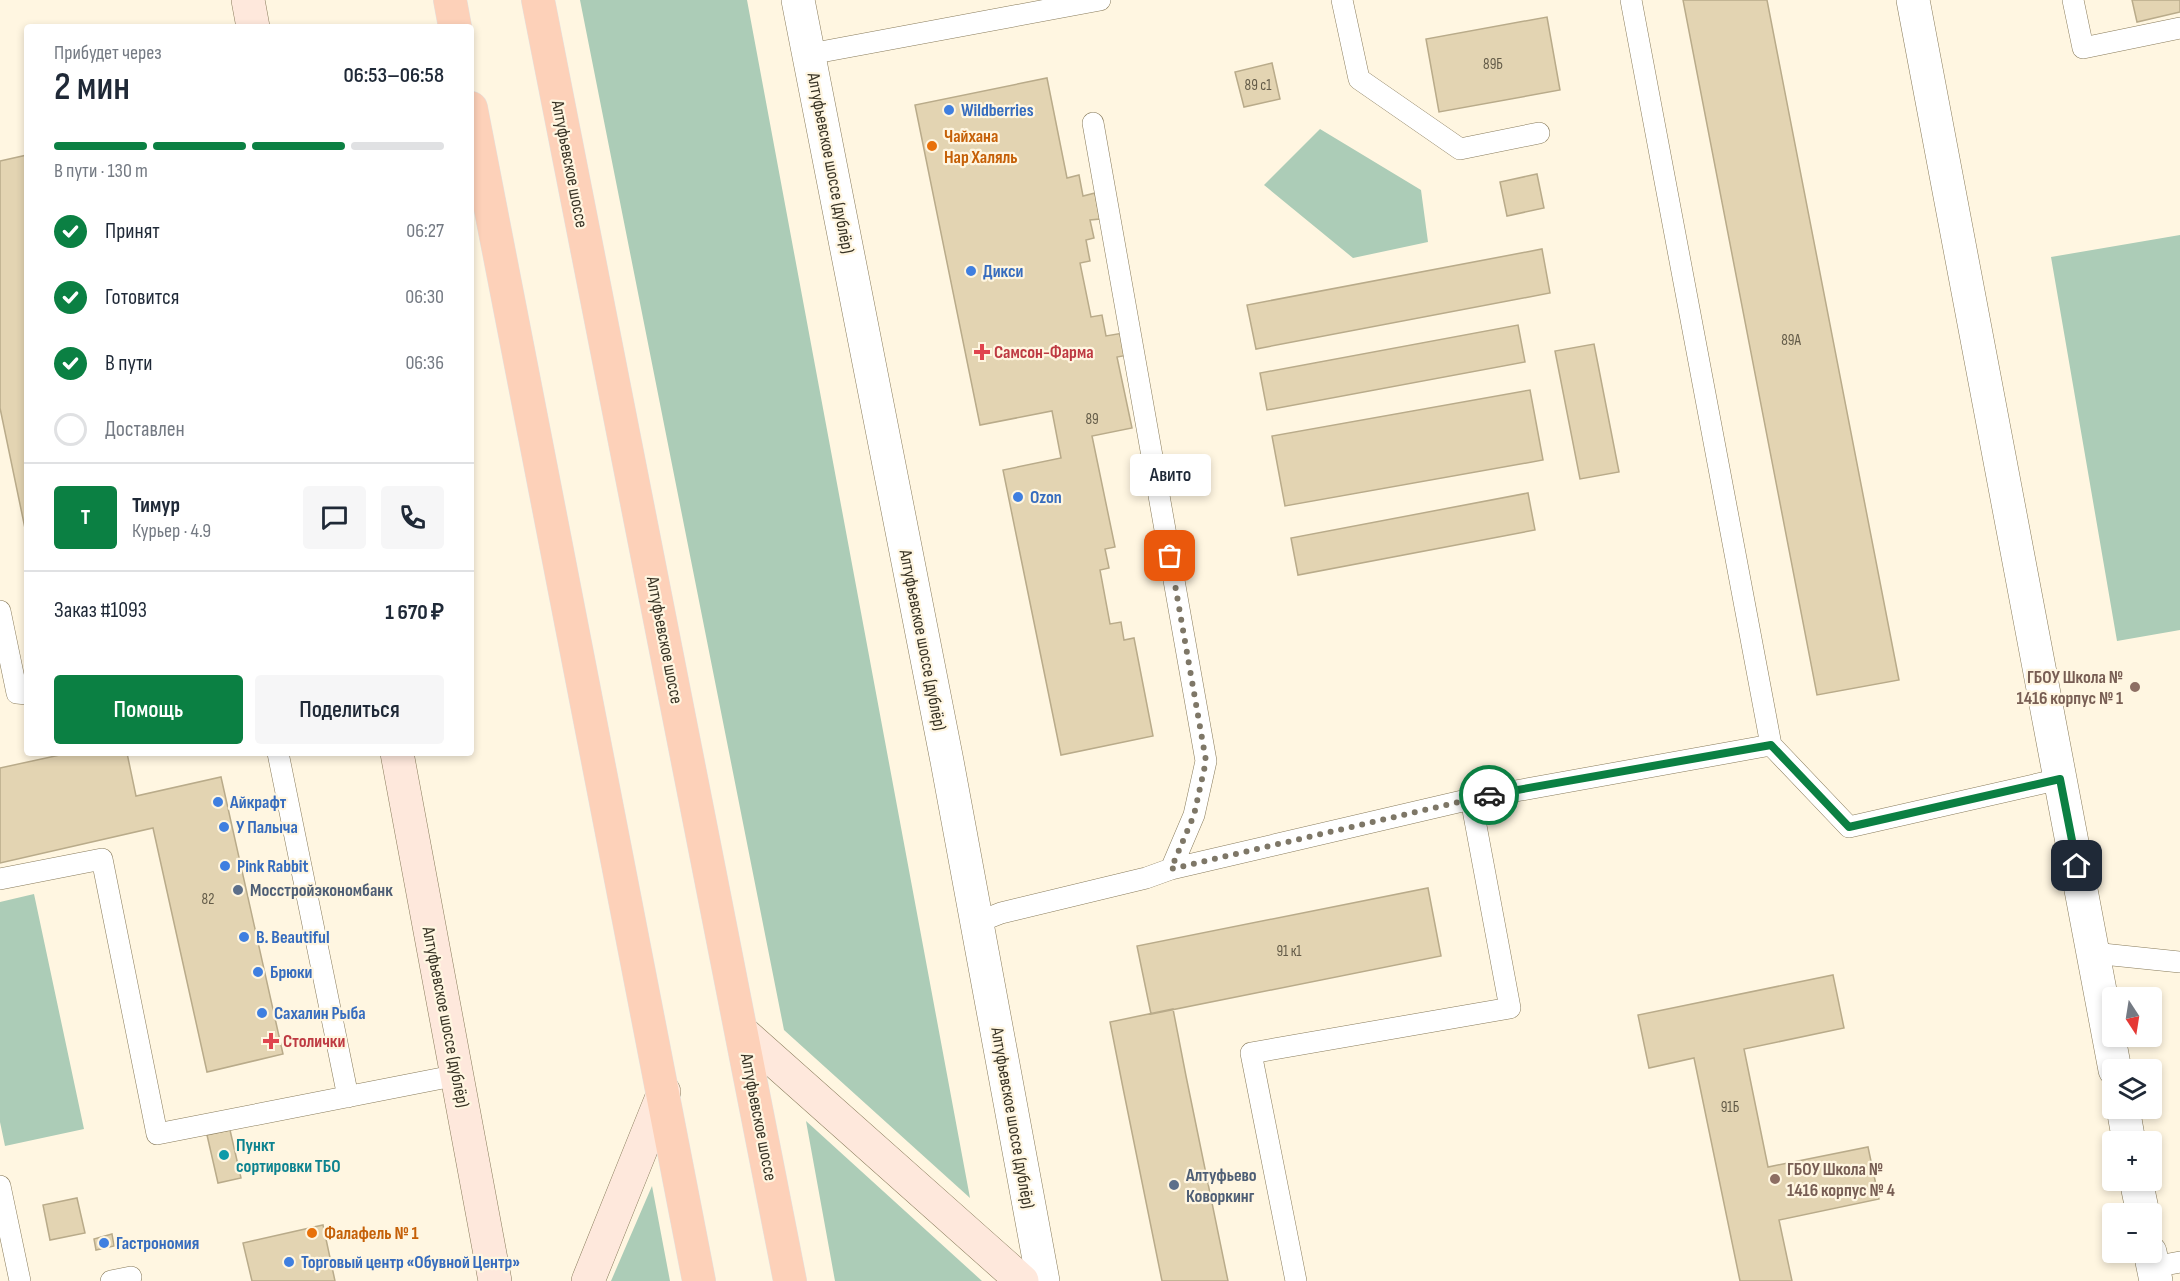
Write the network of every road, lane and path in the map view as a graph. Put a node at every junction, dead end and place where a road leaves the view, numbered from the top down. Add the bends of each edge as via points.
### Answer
1 (248, 0) edge
2 (450, 0) edge
3 (538, 0) edge
4 (798, 0) edge
5 (1101, 0) edge
6 (1342, 0) edge
7 (1631, 0) edge
8 (1913, 0) edge
9 (2073, 0) edge
10 (252, 24) edge
11 (454, 24) edge
12 (2180, 28) edge
13 (810, 54) junction
14 (474, 123) edge
15 (1093, 123) dead end
16 (1539, 133) dead end
17 (0, 611) edge
18 (24, 694) edge
19 (1771, 745) junction
20 (279, 756) edge
21 (397, 756) edge
22 (2060, 779) junction
23 (1471, 799) junction
24 (1171, 869) junction
25 (0, 879) edge
26 (978, 922) junction
27 (2093, 952) junction
28 (2180, 962) edge
29 (742, 1032) junction
30 (2113, 1059) edge
31 (458, 1075) junction
32 (664, 1092) junction
33 (348, 1097) junction
34 (0, 1186) edge
35 (20, 1281) edge
36 (495, 1281) edge
37 (588, 1281) edge
38 (699, 1281) edge
39 (790, 1281) edge
40 (1022, 1281) edge
41 (1043, 1281) edge
42 (1296, 1281) edge

1 - 10 main road
2 - 11 main road
3 - 29 main road, Алтуфьевское шоссе
4 - 13 street, Алтуфьевское шоссе (дублёр)
5 - 13 lane
6 - 16 lane via 1359,80 1460,149
7 - 19 lane
8 - 22 street
9 - 12 lane via 2083,48
13 - 26 street, Алтуфьевское шоссе (дублёр)
14 - 32 main road
15 - 24 lane via 1206,761 1194,815
17 - 18 lane via 17,693
19 - 22 lane via 1849,827
19 - 23 lane
20 - 33 lane
21 - 31 main road, Алтуфьевское шоссе (дублёр)
22 - 27 street
23 - 24 lane
23 - 42 lane via 1510,1008 1251,1053
24 - 26 lane
25 - 33 lane via 102,859 157,1134
26 - 41 street, Алтуфьевское шоссе (дублёр)
27 - 28 lane
27 - 30 street
29 - 39 main road, Алтуфьевское шоссе
29 - 40 main road
31 - 33 lane
31 - 36 main road, Алтуфьевское шоссе (дублёр)
32 - 37 main road
32 - 38 main road
34 - 35 lane

